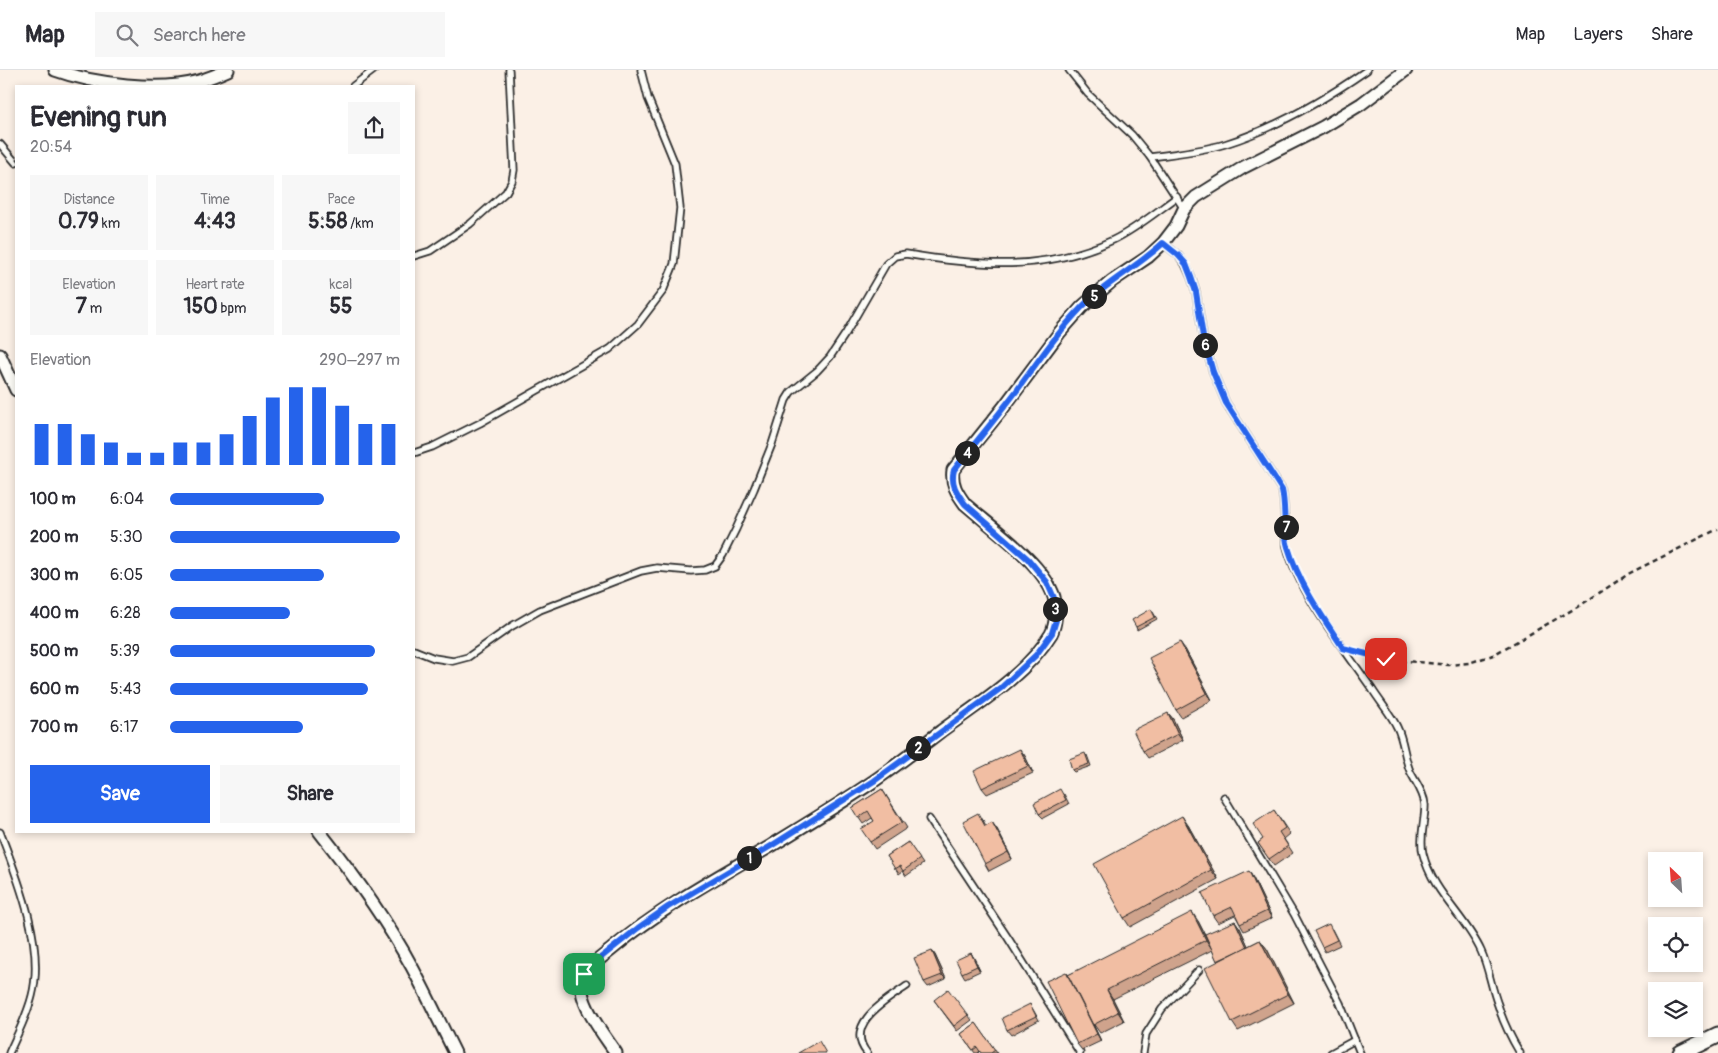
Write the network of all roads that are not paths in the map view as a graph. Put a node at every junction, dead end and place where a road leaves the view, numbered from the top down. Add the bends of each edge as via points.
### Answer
1 (55, 70) edge
2 (228, 70) edge
3 (374, 70) edge
4 (510, 70) edge
5 (641, 70) edge
6 (1069, 70) edge
7 (1367, 70) edge
8 (1406, 70) edge
9 (145, 85) edge
10 (168, 85) edge
11 (353, 85) edge
12 (0, 144) edge
13 (1150, 157) junction
14 (15, 162) edge
15 (1177, 197) junction
16 (1184, 209) junction
17 (1163, 243) junction
18 (415, 256) edge
19 (0, 355) edge
20 (15, 388) edge
21 (415, 454) edge
22 (415, 650) edge
23 (1224, 797) dead end
24 (929, 819) dead end
25 (0, 832) edge
26 (321, 833) edge
27 (1199, 970) dead end
28 (907, 986) dead end
29 (1718, 1036) edge
30 (1355, 1040) junction
31 (8, 1053) edge
32 (455, 1053) edge
33 (616, 1053) edge
34 (867, 1053) edge
35 (1080, 1053) edge
36 (1143, 1053) edge
37 (1331, 1053) edge
38 (1360, 1053) edge
39 (1520, 1053) edge
40 (1681, 1053) edge

1 - 9 street via 116,83
2 - 10 street via 198,81
3 - 11 lane
4 - 18 lane via 512,181 506,192 470,224 430,251
5 - 21 lane via 648,98 675,164 680,208 674,264 663,291 638,324 610,349 480,423
6 - 13 lane
7 - 13 lane via 1303,111 1263,130 1192,152
8 - 16 street via 1361,104 1215,184
12 - 14 lane
13 - 15 lane
15 - 16 lane
15 - 22 lane via 1113,240 1044,261 979,264 906,254 895,256 886,264 830,356 786,400 754,489 715,566 691,571 657,568 641,571 540,610 468,657 454,661
16 - 17 street
17 - 33 street via 1082,307 954,470 952,477 965,504 1028,559 1047,582 1054,598 1056,620 1052,633 1036,655 1001,688 874,781 668,907 599,959 584,974 583,1000
17 - 39 lane via 1186,264 1196,292 1203,337 1213,372 1226,403 1282,490 1287,546 1298,574 1317,610 1397,726 1411,772 1424,797 1421,831 1423,853 1430,874 1480,949 1497,1004
19 - 20 street
23 - 30 lane via 1294,914 1340,1003
24 - 35 lane
25 - 31 lane via 23,894 32,932 35,967 32,995
26 - 32 street via 350,871 412,967
27 - 36 lane via 1162,1009 1146,1034
28 - 34 lane via 874,1009 863,1022 860,1036
29 - 40 street
30 - 37 lane
30 - 38 lane

